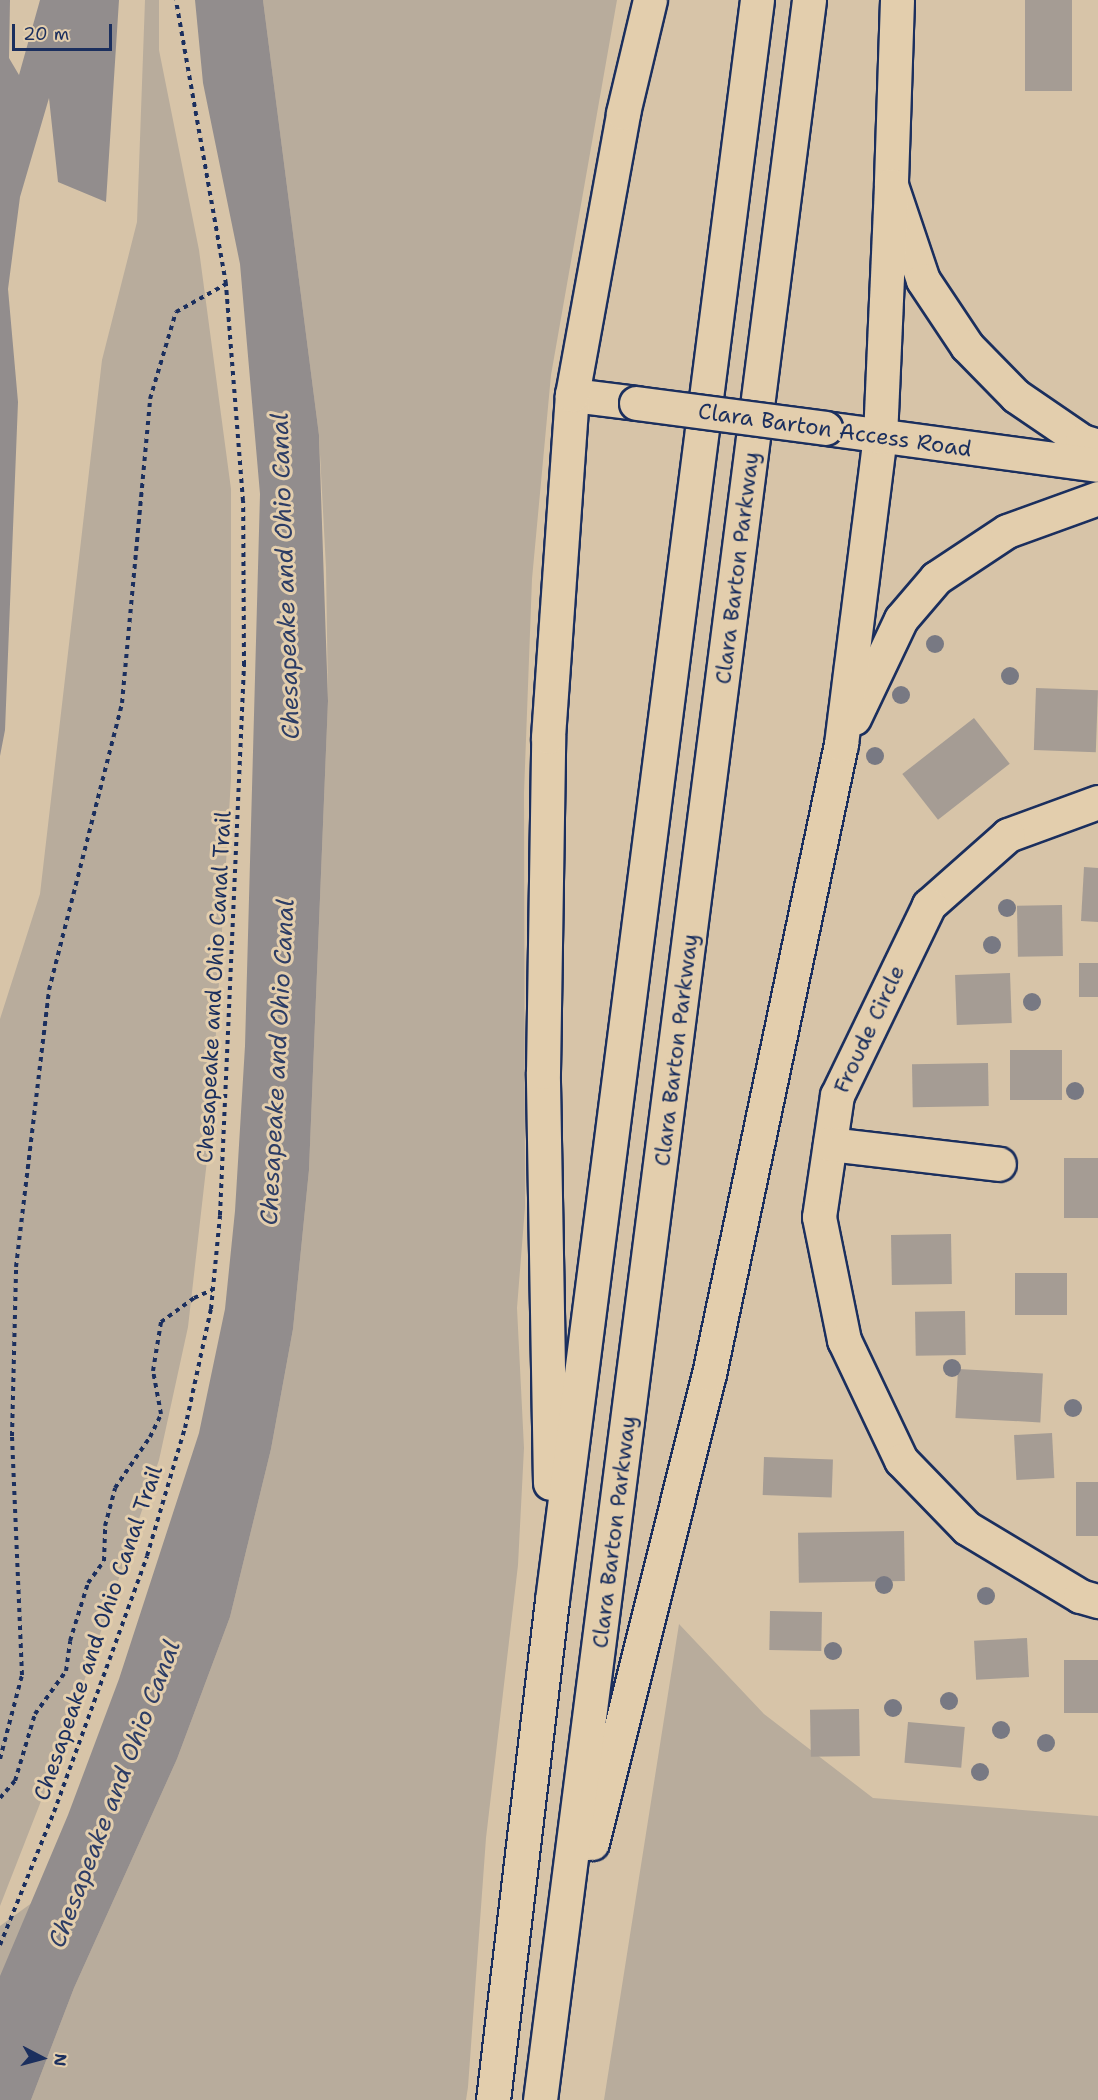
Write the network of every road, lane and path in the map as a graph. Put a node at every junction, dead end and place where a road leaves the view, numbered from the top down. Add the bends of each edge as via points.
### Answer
1 (176, 0) edge
2 (650, 0) edge
3 (757, 0) edge
4 (809, 0) edge
5 (897, 0) edge
6 (891, 185) junction
7 (226, 284) junction
8 (572, 395) junction
9 (880, 437) junction
10 (1098, 446) edge
11 (1098, 465) edge
12 (1098, 498) edge
13 (841, 744) junction
14 (1098, 802) edge
15 (830, 1144) junction
16 (999, 1164) dead end
17 (212, 1290) junction
18 (552, 1600) junction
19 (1098, 1601) edge
20 (0, 1759) edge
21 (0, 1798) edge
22 (0, 1945) edge
23 (561, 1958) junction
24 (493, 2100) edge
25 (540, 2100) edge

1 - 7 path, Chesapeake and Ohio Canal Trail
2 - 8 main road via 623,113
3 - 18 main road
4 - 23 main road, Clara Barton Parkway
5 - 6 main road
6 - 9 main road
6 - 10 main road via 923,280 967,346 1016,396 1082,441
7 - 17 path, Chesapeake and Ohio Canal Trail via 243,501 244,665 230,1046
7 - 20 path via 176,312 150,399 122,703 49,990 16,1267 12,1436 22,1675
8 - 9 main road, Clara Barton Access Road, bridge
8 - 18 main road via 548,736 543,1072
9 - 11 main road, Clara Barton Access Road
9 - 13 main road
12 - 13 main road via 1007,531 936,578 901,619
13 - 23 main road via 709,1374 626,1719
14 - 15 main road, Froude Circle via 1008,835 929,905 837,1095
15 - 16 main road
15 - 19 main road, Froude Circle via 819,1217 844,1340 901,1460 967,1528 1080,1596
17 - 21 path via 161,1322 153,1371 161,1414 115,1488 105,1526 104,1561 88,1583 69,1641 66,1671 35,1714 15,1781
17 - 22 path, Chesapeake and Ohio Canal Trail via 184,1428 147,1556 54,1812
18 - 24 main road
23 - 25 main road, Clara Barton Parkway

